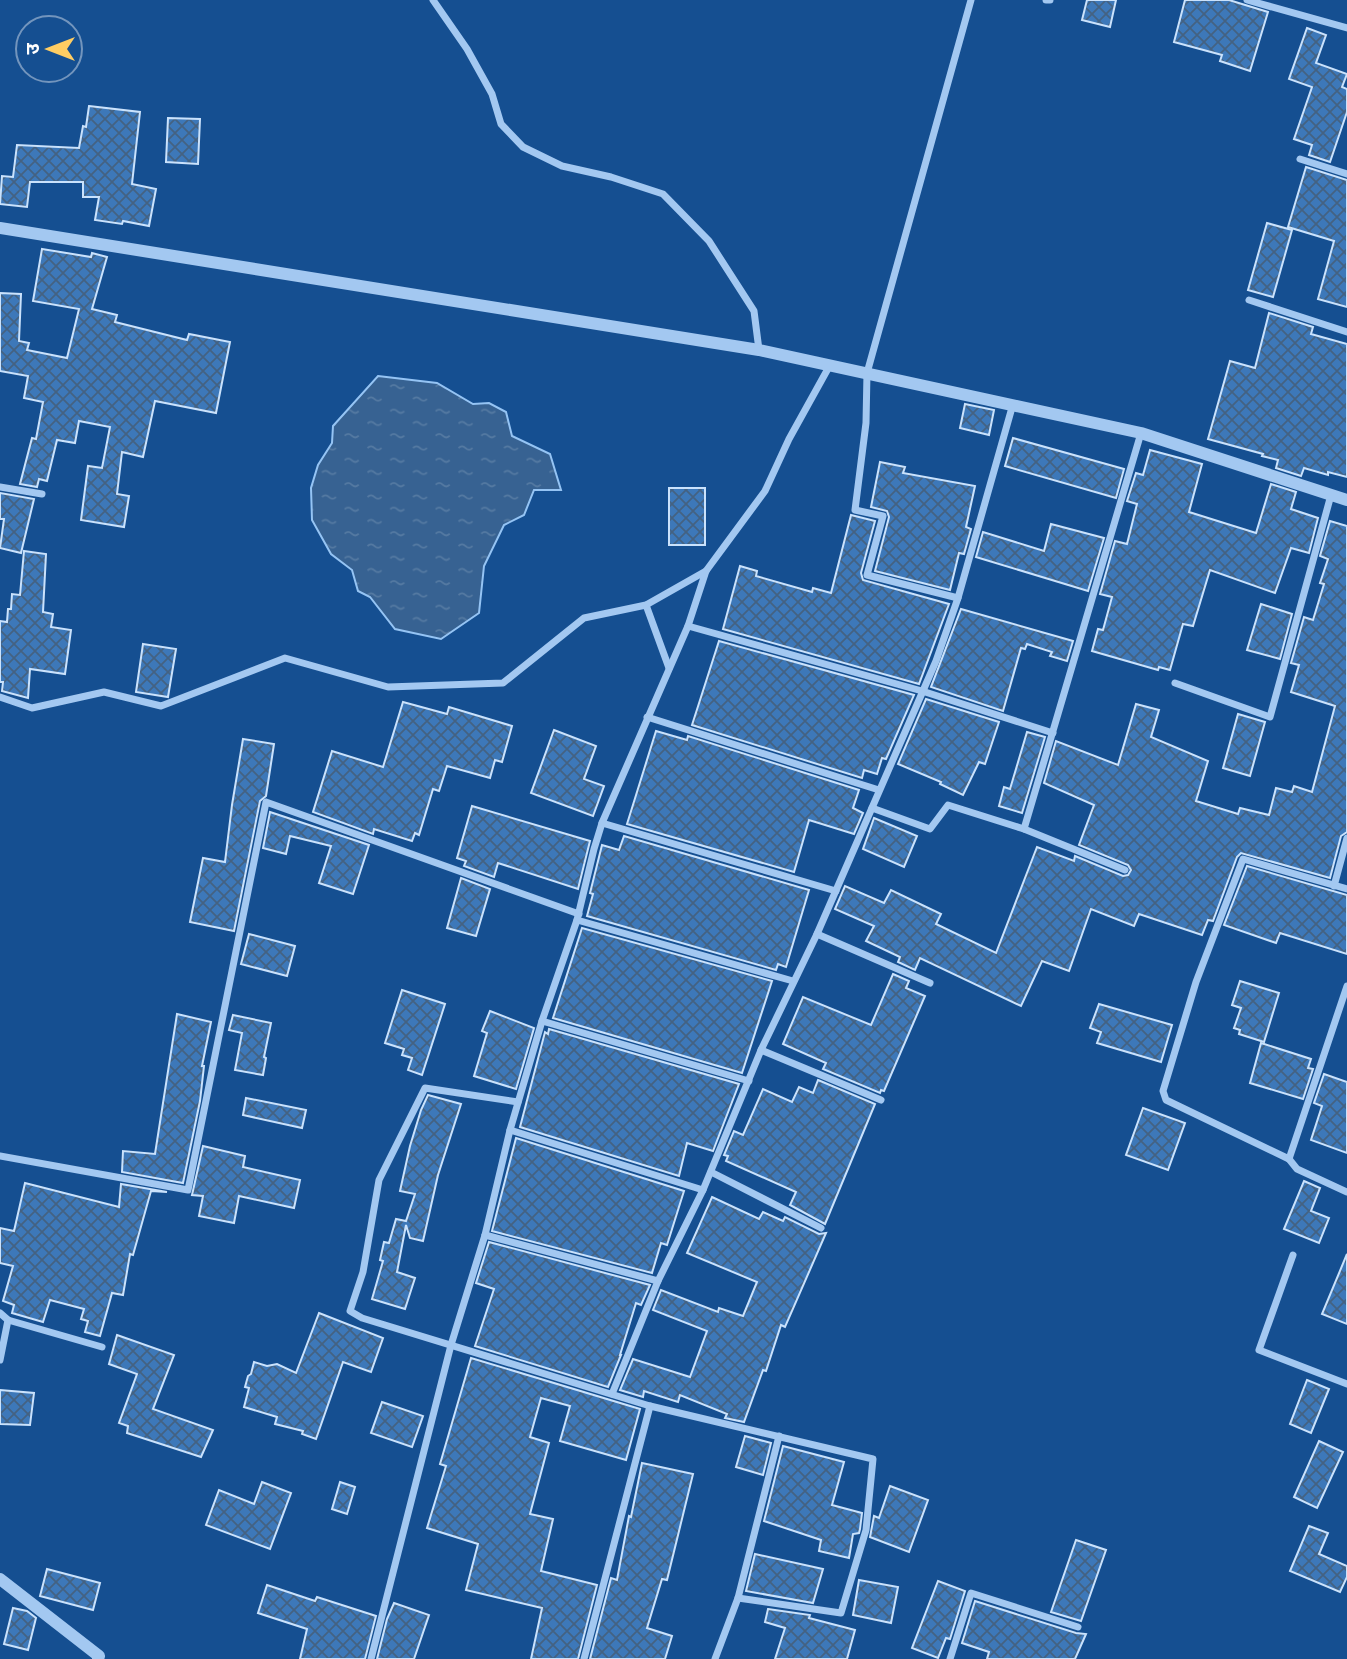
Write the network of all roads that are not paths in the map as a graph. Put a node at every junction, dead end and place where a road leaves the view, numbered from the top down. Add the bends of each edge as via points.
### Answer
1 (433, 0) edge
2 (971, 0) edge
3 (1247, 0) edge
4 (1347, 28) edge
5 (1300, 159) dead end
6 (1347, 174) edge
7 (0, 228) edge
8 (1248, 300) dead end
9 (1347, 332) edge
10 (759, 350) junction
11 (830, 365) junction
12 (867, 373) junction
13 (1013, 404) junction
14 (1141, 433) junction
15 (0, 487) edge
16 (42, 494) dead end
17 (1331, 495) junction
18 (1347, 500) edge
19 (706, 571) junction
20 (958, 598) junction
21 (646, 605) junction
22 (688, 626) junction
23 (669, 668) junction
24 (1175, 682) dead end
25 (922, 691) junction
26 (0, 697) edge
27 (647, 717) junction
28 (1053, 733) junction
29 (879, 790) junction
30 (872, 808) junction
31 (602, 823) junction
32 (1024, 829) junction
33 (1347, 838) edge
34 (1125, 870) dead end
35 (1334, 886) junction
36 (1347, 889) edge
37 (836, 891) junction
38 (578, 917) junction
39 (817, 934) junction
40 (793, 981) junction
41 (930, 983) dead end
42 (1347, 986) edge
43 (542, 1021) junction
44 (761, 1051) junction
45 (749, 1081) junction
46 (881, 1100) dead end
47 (518, 1102) junction
48 (510, 1130) junction
49 (0, 1156) edge
50 (1289, 1159) junction
51 (711, 1172) junction
52 (703, 1190) junction
53 (1347, 1192) edge
54 (821, 1228) dead end
55 (485, 1235) junction
56 (1293, 1255) dead end
57 (658, 1281) junction
58 (0, 1314) edge
59 (8, 1320) junction
60 (451, 1345) junction
61 (102, 1347) dead end
62 (0, 1360) edge
63 (1347, 1384) edge
64 (612, 1394) junction
65 (650, 1406) junction
66 (779, 1436) junction
67 (0, 1579) edge
68 (738, 1598) junction
69 (1078, 1627) dead end
70 (98, 1659) edge
71 (371, 1659) edge
72 (584, 1659) edge
73 (715, 1659) edge
74 (950, 1659) edge

1 - 10 street via 492,94 501,124 523,147 562,166 663,194 709,241 754,311
2 - 12 street
3 - 4 street
5 - 6 street
7 - 10 street
8 - 9 street
10 - 11 street
11 - 12 street
11 - 19 street via 765,491
12 - 13 street
12 - 20 street via 855,510 883,516 867,575
13 - 14 street
13 - 20 street
14 - 17 street
14 - 28 street
15 - 16 street
17 - 18 street
17 - 24 street via 1270,717
19 - 21 street
19 - 22 street
20 - 25 street
21 - 23 street
21 - 26 street via 584,618 503,683 388,687 285,657 162,706 104,692 32,708
22 - 23 street
22 - 25 street
23 - 27 street
25 - 28 street
25 - 29 street
27 - 29 street
27 - 31 street
28 - 32 street
29 - 30 street
30 - 32 street via 930,829 948,804
30 - 37 street
31 - 37 street
31 - 38 street
32 - 34 street
33 - 35 street
35 - 36 street
35 - 50 street via 1243,859 1196,982 1163,1091 1166,1100
37 - 39 street
38 - 40 street
38 - 43 street
38 - 49 street via 266,802 188,1190
39 - 40 street
39 - 41 street
40 - 44 street
42 - 50 street
43 - 45 street
43 - 47 street
44 - 45 street
44 - 46 street
45 - 51 street
47 - 48 street
47 - 60 street via 425,1088 379,1180 363,1272 350,1311
48 - 52 street
48 - 55 street
50 - 53 street via 1297,1170
51 - 52 street
51 - 54 street
52 - 57 street
55 - 57 street
55 - 60 street
56 - 63 street via 1259,1350
57 - 64 street
58 - 59 street
59 - 61 street
59 - 62 street
60 - 64 street
60 - 71 street
64 - 65 street
65 - 66 street
65 - 72 street
66 - 68 street
66 - 68 street via 873,1459 866,1530 841,1613
67 - 70 street
68 - 73 street
69 - 74 street via 971,1593

